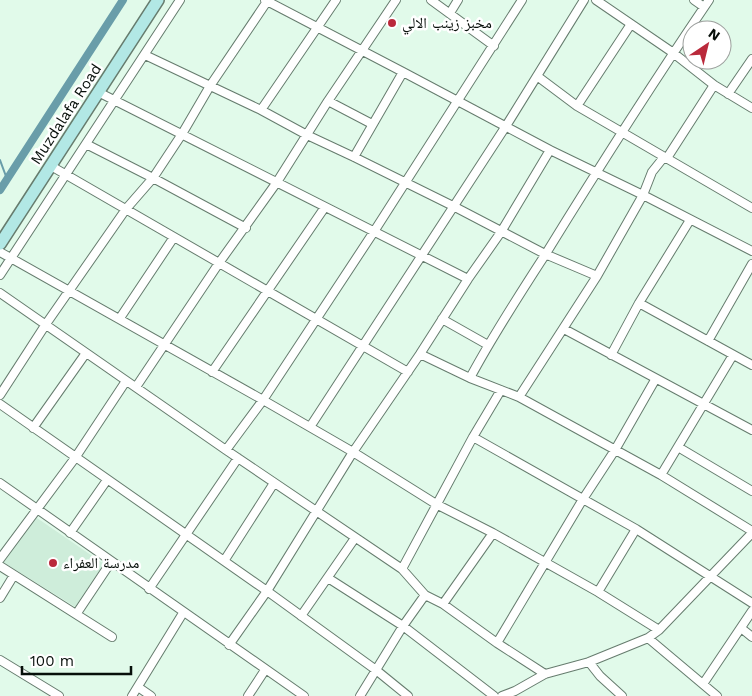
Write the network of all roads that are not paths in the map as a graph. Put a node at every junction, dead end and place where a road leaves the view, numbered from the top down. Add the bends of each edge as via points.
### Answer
1 (158, 0) edge
2 (180, 0) edge
3 (266, 0) edge
4 (336, 0) edge
5 (396, 0) edge
6 (431, 0) edge
7 (458, 0) edge
8 (522, 0) edge
9 (584, 0) edge
10 (596, 0) edge
11 (694, 0) edge
12 (706, 3) edge
13 (450, 13) junction
14 (631, 24) junction
15 (317, 28) junction
16 (494, 46) junction
17 (363, 51) junction
18 (672, 52) junction
19 (144, 55) junction
20 (752, 60) edge
21 (403, 72) junction
22 (537, 76) junction
23 (714, 85) junction
24 (210, 86) junction
25 (98, 92) junction
26 (728, 94) junction
27 (115, 99) junction
28 (328, 101) junction
29 (459, 101) junction
30 (577, 106) junction
31 (752, 108) edge
32 (260, 110) junction
33 (372, 124) junction
34 (506, 126) junction
35 (622, 131) junction
36 (182, 134) junction
37 (306, 136) junction
38 (86, 144) junction
39 (550, 150) junction
40 (354, 156) junction
41 (668, 158) junction
42 (51, 166) junction
43 (595, 172) junction
44 (66, 175) junction
45 (152, 178) junction
46 (277, 182) junction
47 (406, 183) junction
48 (643, 195) junction
49 (453, 206) junction
50 (325, 207) junction
51 (126, 208) junction
52 (752, 208) edge
53 (690, 220) junction
54 (246, 228) junction
55 (375, 230) junction
56 (501, 232) junction
57 (174, 237) junction
58 (0, 244) edge
59 (752, 251) edge
60 (0, 252) edge
61 (422, 254) junction
62 (545, 254) junction
63 (11, 258) junction
64 (220, 263) junction
65 (752, 264) edge
66 (0, 275) edge
67 (597, 276) junction
68 (468, 279) junction
69 (70, 291) junction
70 (268, 292) junction
71 (0, 293) edge
72 (639, 303) junction
73 (120, 318) junction
74 (316, 319) junction
75 (442, 319) junction
76 (46, 324) junction
77 (564, 329) junction
78 (708, 341) junction
79 (165, 344) junction
80 (363, 345) junction
81 (488, 345) junction
82 (86, 353) junction
83 (420, 354) junction
84 (611, 355) junction
85 (733, 355) junction
86 (752, 365) edge
87 (212, 372) junction
88 (408, 372) junction
89 (470, 378) junction
90 (655, 380) junction
91 (126, 381) junction
92 (136, 387) junction
93 (501, 390) junction
94 (0, 395) edge
95 (519, 397) junction
96 (263, 400) junction
97 (0, 404) edge
98 (703, 404) junction
99 (310, 427) junction
100 (33, 428) junction
101 (752, 430) edge
102 (473, 437) junction
103 (678, 447) junction
104 (226, 450) junction
105 (616, 450) junction
106 (353, 452) junction
107 (75, 458) junction
108 (238, 458) junction
109 (661, 475) junction
110 (107, 480) junction
111 (0, 483) edge
112 (274, 483) junction
113 (752, 491) edge
114 (582, 499) junction
115 (436, 504) junction
116 (36, 509) junction
117 (316, 512) junction
118 (636, 529) junction
119 (752, 532) edge
120 (70, 533) junction
121 (493, 533) junction
122 (186, 535) junction
123 (355, 538) junction
124 (0, 559) edge
125 (224, 561) junction
126 (111, 562) junction
127 (545, 563) junction
128 (0, 566) edge
129 (402, 569) junction
130 (14, 575) junction
131 (710, 577) junction
132 (328, 578) junction
133 (149, 589) junction
134 (267, 591) junction
135 (598, 592) junction
136 (425, 595) junction
137 (0, 598) edge
138 (752, 603) edge
139 (443, 604) junction
140 (752, 611) edge
141 (77, 613) junction
142 (183, 613) junction
143 (301, 616) junction
144 (403, 626) junction
145 (741, 628) junction
146 (659, 630) junction
147 (112, 637) dead end
148 (752, 637) edge
149 (648, 638) junction
150 (497, 643) junction
151 (229, 645) junction
152 (0, 660) edge
153 (589, 662) junction
154 (265, 670) junction
155 (376, 670) junction
156 (545, 674) junction
157 (703, 684) junction
158 (138, 687) junction
159 (518, 694) edge
160 (59, 696) edge
161 (132, 696) edge
162 (151, 696) edge
163 (248, 696) edge
164 (304, 696) edge
165 (360, 696) edge
166 (408, 696) edge
167 (494, 696) edge
168 (502, 696) edge
169 (622, 696) edge
170 (716, 696) edge

1 - 25 street, Muzdalafa Road
2 - 19 street
3 - 15 street
3 - 24 street
4 - 15 street
5 - 17 street
6 - 13 street
7 - 13 street
8 - 16 street
9 - 22 street
10 - 14 street
11 - 12 street
12 - 18 street
13 - 16 street
14 - 18 street
14 - 30 street
15 - 17 street
15 - 32 street
16 - 29 street
17 - 21 street
17 - 28 street
18 - 23 street
18 - 35 street
19 - 24 street
19 - 27 street
20 - 26 street
21 - 29 street
21 - 33 street
22 - 30 street
22 - 34 street
23 - 26 street
23 - 41 street
24 - 32 street
24 - 36 street
25 - 27 street
25 - 42 street, Muzdalafa Road
26 - 31 street
27 - 36 street
27 - 38 street
28 - 33 street
28 - 37 street
29 - 34 street
29 - 47 street
30 - 35 street
32 - 37 street
33 - 40 street
34 - 39 street
34 - 49 street
35 - 41 street
35 - 43 street
36 - 45 street
36 - 46 street
37 - 40 street
37 - 46 street
38 - 44 street
38 - 45 street
39 - 43 street
39 - 56 street
40 - 47 street
41 - 48 street via 664,157 656,165
41 - 52 street
42 - 44 street
42 - 58 street, Muzdalafa Road
43 - 48 street
43 - 62 street
44 - 51 street
44 - 63 street
45 - 51 street
45 - 54 street
46 - 50 street
46 - 54 street
47 - 49 street
47 - 55 street
48 - 53 street
48 - 67 street
49 - 56 street
49 - 61 street
50 - 55 street
50 - 70 street
51 - 57 street
51 - 69 street
53 - 59 street
53 - 72 street
54 - 64 street
55 - 61 street
55 - 74 street
56 - 62 street
56 - 68 street
57 - 64 street
57 - 73 street
60 - 63 street
61 - 68 street
61 - 80 street
62 - 67 street
62 - 81 street
63 - 66 street
63 - 69 street
64 - 70 street
64 - 79 street
65 - 78 street
67 - 77 street
68 - 75 street
69 - 73 street
69 - 76 street
70 - 74 street
70 - 87 street
71 - 76 street
72 - 78 street
72 - 84 street
73 - 79 street
74 - 80 street
74 - 96 street
75 - 81 street
75 - 83 street
76 - 82 street
76 - 94 street
77 - 84 street
77 - 95 street
78 - 85 street
79 - 87 street
79 - 92 street
80 - 88 street
80 - 99 street
81 - 89 street
82 - 91 street
82 - 100 street
83 - 88 street
83 - 89 street
84 - 90 street
85 - 86 street
85 - 98 street
87 - 96 street
88 - 106 street
89 - 93 street
90 - 98 street
90 - 105 street
91 - 92 street
91 - 107 street
92 - 104 street
93 - 95 street
93 - 102 street
95 - 105 street
96 - 99 street
96 - 104 street
97 - 100 street
98 - 101 street
98 - 103 street
99 - 106 street
100 - 107 street
102 - 114 street
102 - 115 street
103 - 109 street
103 - 113 street
104 - 108 street
105 - 109 street
105 - 114 street
106 - 115 street
106 - 117 street
107 - 110 street
107 - 116 street
108 - 112 street
108 - 122 street
109 - 119 street
110 - 120 street
110 - 122 street
111 - 116 street
112 - 117 street
112 - 125 street
114 - 118 street
114 - 127 street
115 - 121 street
115 - 129 street
116 - 120 street
116 - 124 street
117 - 123 street
117 - 134 street
118 - 131 street
118 - 135 street
119 - 131 street
120 - 126 street
121 - 127 street
121 - 139 street
122 - 125 street
122 - 133 street
123 - 129 street
123 - 132 street
125 - 134 street
126 - 133 street
126 - 141 street
127 - 135 street
127 - 150 street
128 - 130 street
129 - 136 street
130 - 137 street
130 - 141 street
131 - 138 street
131 - 146 street
132 - 143 street
132 - 144 street
133 - 142 street
134 - 143 street
134 - 151 street
135 - 146 street
136 - 139 street
136 - 144 street
139 - 150 street
140 - 145 street
141 - 147 street
142 - 151 street
142 - 158 street
143 - 155 street
144 - 155 street
144 - 167 street
145 - 148 street
145 - 157 street
146 - 149 street
149 - 153 street
149 - 157 street
150 - 156 street
151 - 154 street
152 - 160 street
153 - 156 street
153 - 169 street
154 - 163 street
154 - 164 street
155 - 165 street
155 - 166 street
156 - 159 street
157 - 170 street
158 - 161 street
158 - 162 street
159 - 168 street

